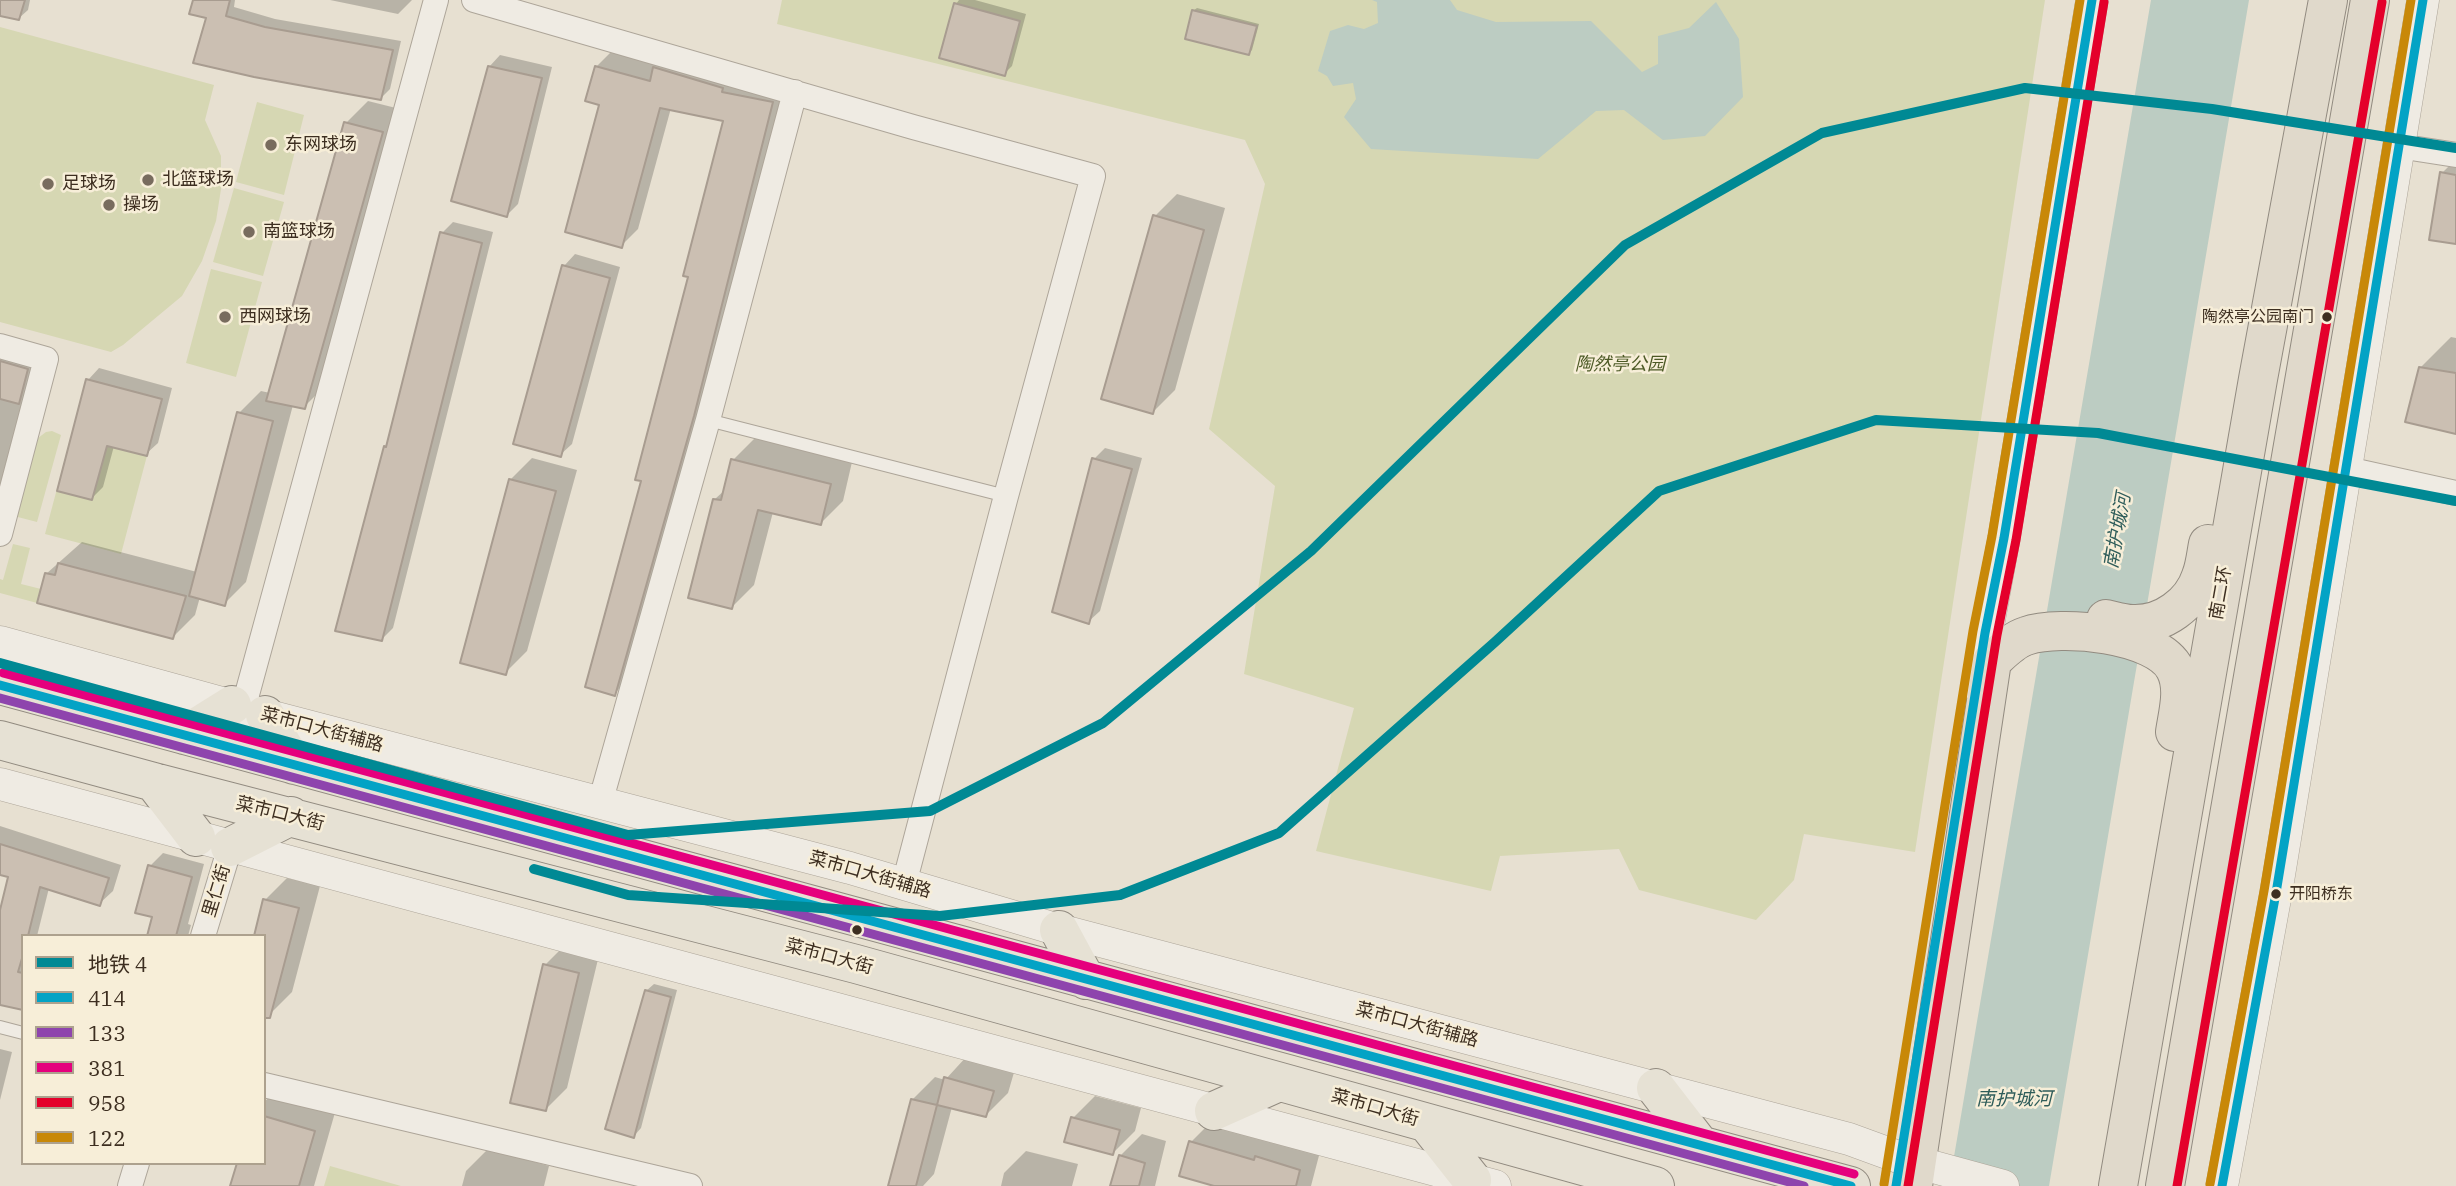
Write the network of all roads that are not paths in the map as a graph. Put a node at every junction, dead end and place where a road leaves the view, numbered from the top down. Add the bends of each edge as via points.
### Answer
1 (436, 0) edge
2 (474, 0) edge
3 (2092, 0) edge
4 (2328, 0) edge
5 (2370, 0) edge
6 (2423, 0) edge
7 (795, 92) junction
8 (2398, 146) junction
9 (2456, 155) edge
10 (0, 346) edge
11 (2258, 379) junction
12 (708, 420) junction
13 (2347, 469) junction
14 (2456, 493) edge
15 (1006, 496) junction
16 (0, 534) edge
17 (2025, 625) junction
18 (1985, 633) junction
19 (2164, 635) junction
20 (0, 642) edge
21 (0, 685) edge
22 (247, 710) junction
23 (184, 735) junction
24 (0, 740) edge
25 (295, 765) junction
26 (153, 782) junction
27 (0, 784) edge
28 (600, 803) junction
29 (291, 816) junction
30 (213, 842) junction
31 (2175, 853) junction
32 (904, 884) junction
33 (1059, 930) junction
34 (203, 934) edge
35 (1086, 980) junction
36 (0, 1027) edge
37 (21, 1032) edge
38 (1279, 1082) junction
39 (266, 1085) edge
40 (1656, 1088) junction
41 (1214, 1111) junction
42 (1427, 1123) junction
43 (1700, 1145) junction
44 (136, 1165) edge
45 (1914, 1172) edge
46 (1484, 1183) edge
47 (130, 1186) edge
48 (690, 1186) edge
49 (1655, 1186) edge
50 (1851, 1186) edge
51 (2003, 1186) edge
52 (2119, 1186) edge
53 (2165, 1186) edge
54 (2222, 1186) edge

1 - 22 street
2 - 7 street
3 - 18 street
4 - 11 highway, 南二环
5 - 53 highway
6 - 8 street
7 - 12 street
7 - 15 street via 1093,176
8 - 9 street
8 - 13 street
10 - 16 street via 46,359
11 - 19 highway via 2228,439 2201,576
11 - 31 highway, 南二环
12 - 15 lane
12 - 28 street
13 - 14 street
13 - 54 street
15 - 32 street
17 - 18 highway
17 - 19 highway via 2064,612 2134,624
17 - 45 highway via 1992,661
18 - 45 street
19 - 31 highway via 2181,693 2164,812
20 - 22 street, 菜市口大街辅路
21 - 23 main road
22 - 23 main road
22 - 25 main road
22 - 28 street, 菜市口大街辅路
23 - 25 main road
24 - 26 main road, 菜市口大街
25 - 35 main road
26 - 29 main road, 菜市口大街
26 - 30 main road
27 - 30 street
28 - 32 street, 菜市口大街辅路
29 - 30 main road
29 - 38 main road, 菜市口大街
30 - 34 street, 里仁街
30 - 41 street
31 - 52 highway, 南二环
32 - 33 street, 菜市口大街辅路
33 - 35 main road
33 - 40 street, 菜市口大街辅路
35 - 43 main road
36 - 37 lane
38 - 41 main road
38 - 42 main road, 菜市口大街
39 - 48 street
40 - 43 main road
40 - 45 street, 菜市口大街辅路 via 1849,1139
41 - 46 street
42 - 46 main road
42 - 49 main road, 菜市口大街
43 - 50 main road
44 - 47 street
45 - 51 street, 菜市口大街辅路

